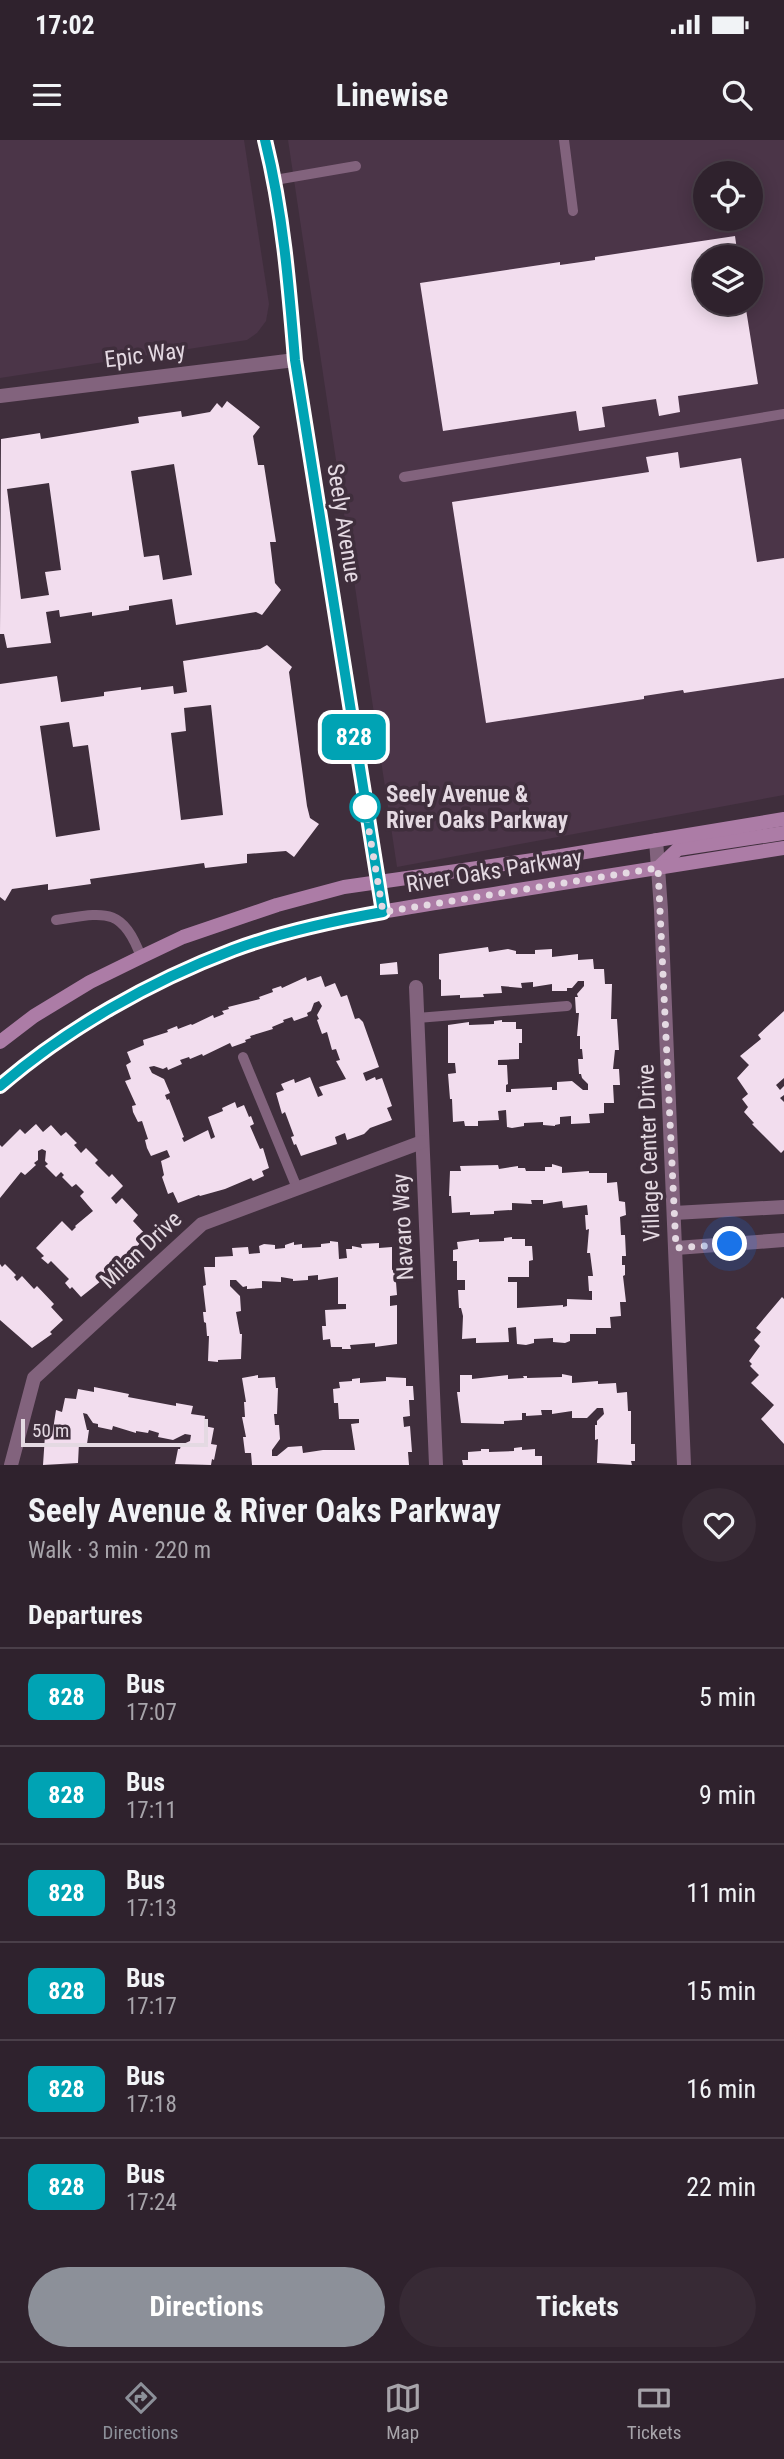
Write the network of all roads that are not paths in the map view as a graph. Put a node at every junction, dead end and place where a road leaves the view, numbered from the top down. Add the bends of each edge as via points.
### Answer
1 (265, 140) edge
2 (564, 140) edge
3 (356, 166) dead end
4 (275, 180) junction
5 (573, 211) dead end
6 (295, 360) junction
7 (0, 396) edge
8 (784, 414) edge
9 (404, 477) dead end
10 (784, 819) edge
11 (784, 833) edge
12 (656, 840) junction
13 (784, 848) edge
14 (658, 868) junction
15 (377, 883) junction
16 (383, 912) junction
17 (56, 920) dead end
18 (141, 957) junction
19 (416, 987) dead end
20 (567, 1006) dead end
21 (417, 1018) junction
22 (0, 1042) edge
23 (243, 1057) dead end
24 (0, 1086) edge
25 (422, 1142) junction
26 (297, 1188) junction
27 (784, 1206) edge
28 (674, 1213) junction
29 (784, 1240) edge
30 (676, 1248) junction
31 (12, 1465) edge
32 (436, 1465) edge
33 (684, 1465) edge

1 - 4 street, Seely Avenue
2 - 5 lane
3 - 4 lane
4 - 6 street, Seely Avenue
6 - 7 street, Epic Way
6 - 15 street, Seely Avenue
8 - 9 lane
10 - 12 street, River Oaks Parkway
11 - 14 street via 678,849
12 - 14 street, Village Center Drive
12 - 15 street, River Oaks Parkway
13 - 14 street, River Oaks Parkway
14 - 16 street, River Oaks Parkway
14 - 28 street, Village Center Drive
15 - 16 street, Seely Avenue
15 - 18 street, River Oaks Parkway via 344,887 227,921
16 - 24 street, River Oaks Parkway via 293,931 233,950 148,988 77,1029
17 - 18 lane via 97,913 115,919 134,938
18 - 22 street, River Oaks Parkway via 45,1009
19 - 21 street, Navaro Way
20 - 21 lane
21 - 25 street, Navaro Way
23 - 26 lane
25 - 26 street, Milan Drive
25 - 32 street, Navaro Way
26 - 31 street, Milan Drive via 202,1224 34,1378
27 - 28 street
28 - 30 street, Village Center Drive
29 - 30 street
30 - 33 street, Village Center Drive

